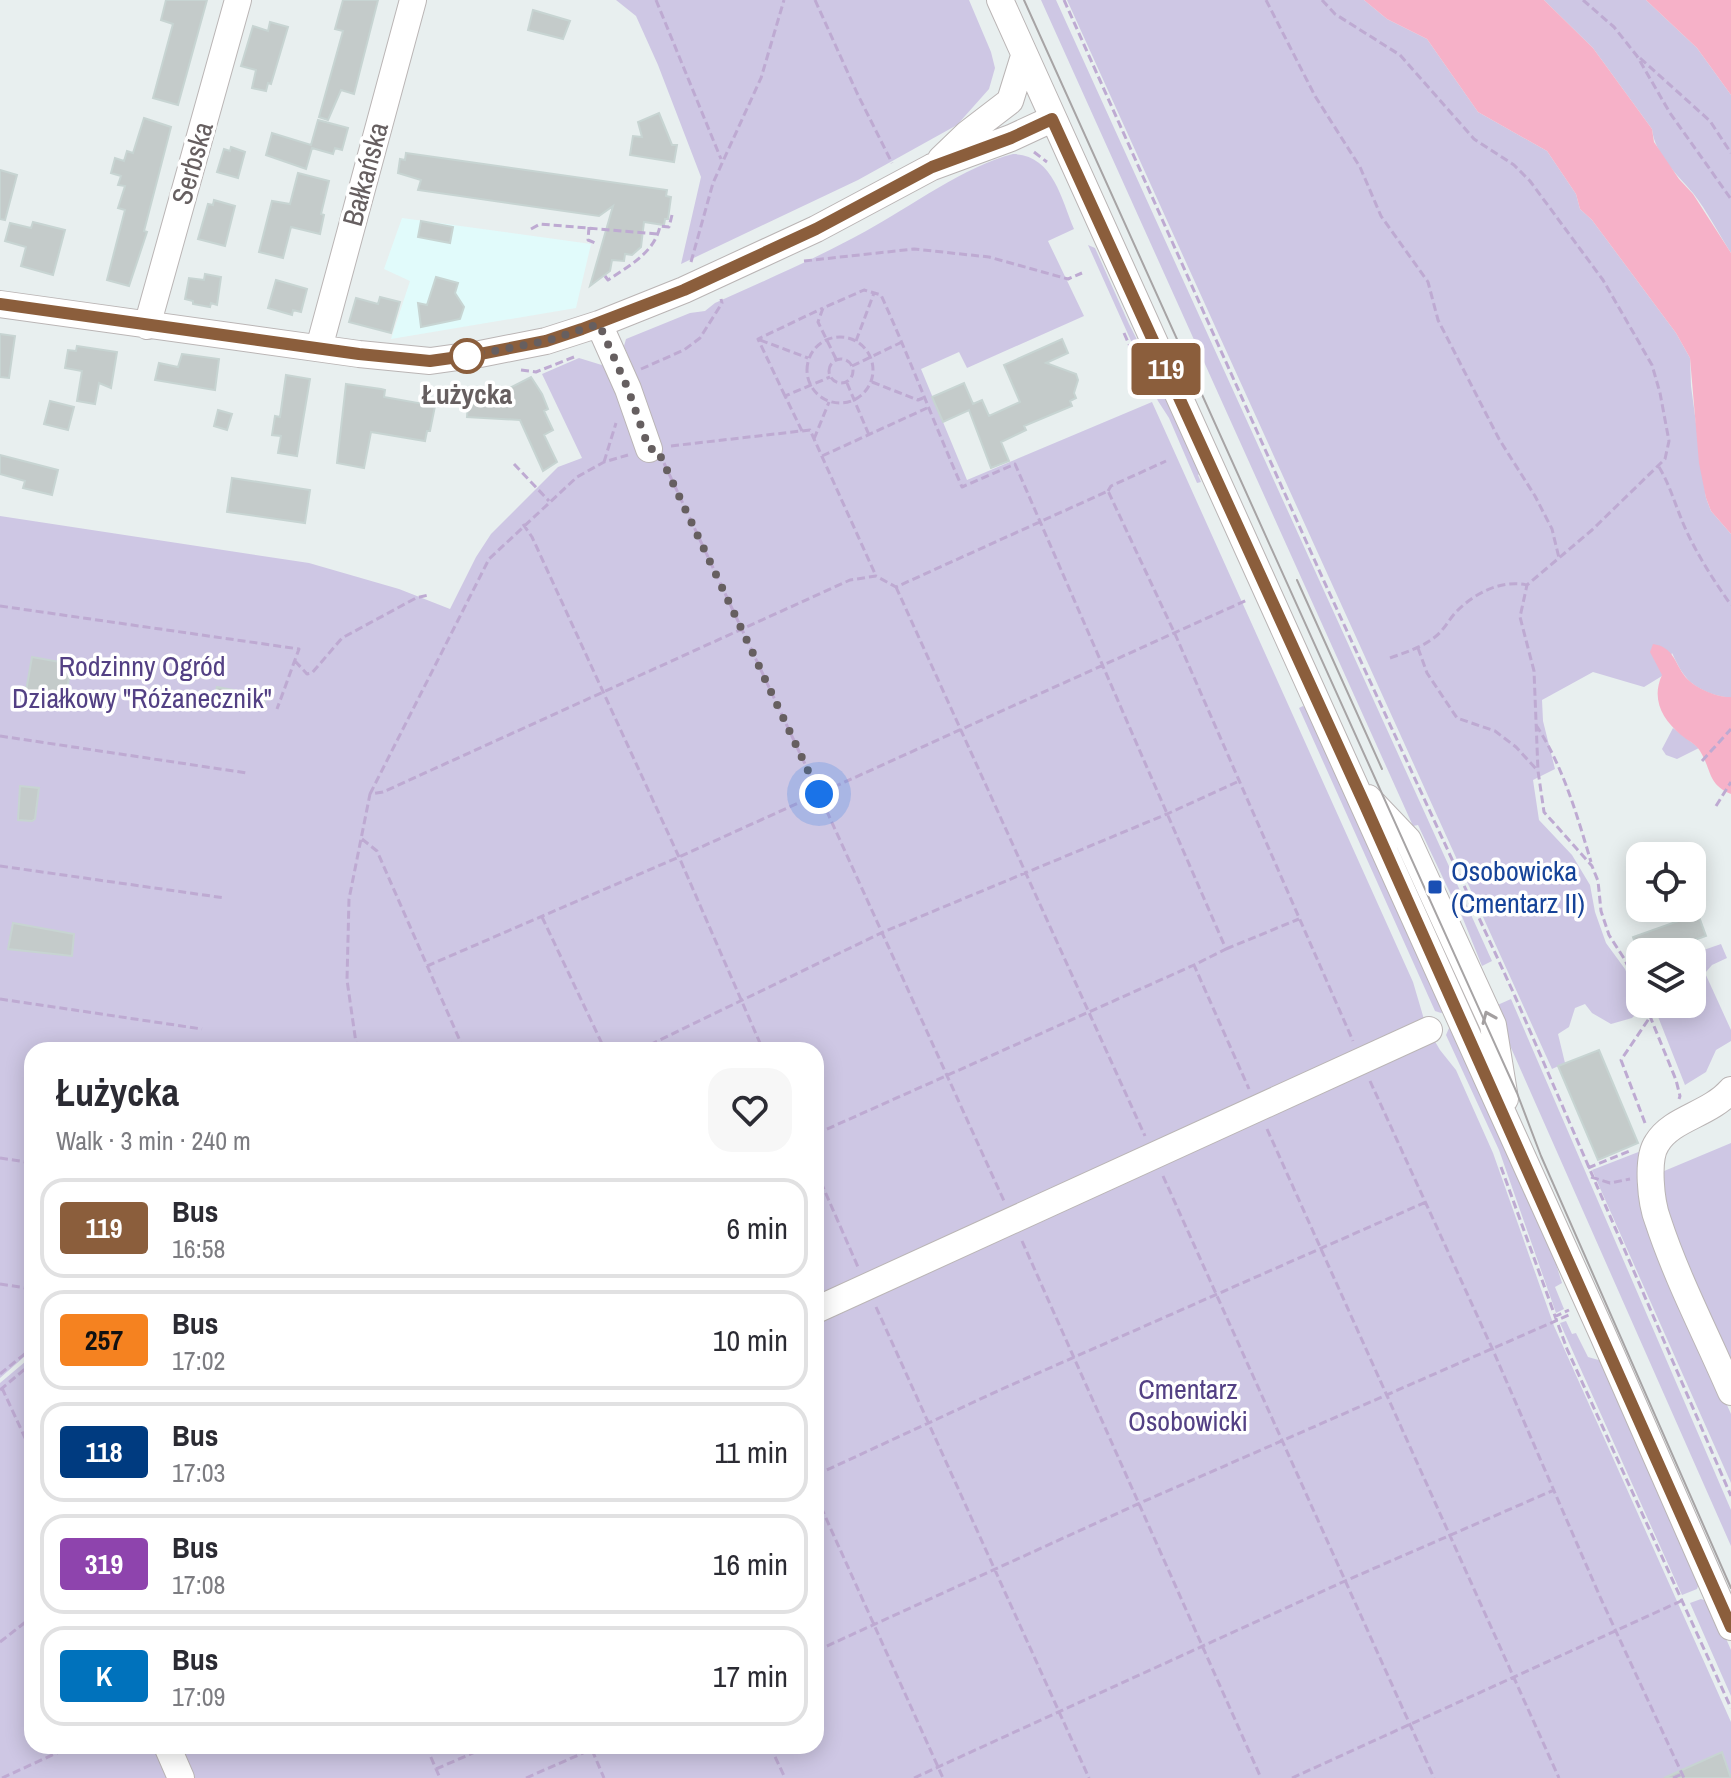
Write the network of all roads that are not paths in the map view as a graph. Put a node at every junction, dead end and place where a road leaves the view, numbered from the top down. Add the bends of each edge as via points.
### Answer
1 (238, 0) edge
2 (413, 0) edge
3 (1000, 0) edge
4 (1024, 56) junction
5 (1010, 101) junction
6 (1052, 119) junction
7 (932, 167) junction
8 (0, 304) edge
9 (599, 324) junction
10 (147, 326) junction
11 (319, 348) junction
12 (653, 449) road end
13 (1429, 1030) dead end
14 (1731, 1090) edge
15 (824, 1306) edge
16 (1731, 1392) edge
17 (1731, 1627) edge
18 (170, 1754) edge
19 (181, 1778) edge

1 - 10 street, Serbska
2 - 11 street, Bałkańska
3 - 4 street
4 - 5 street
4 - 6 street
5 - 6 street
5 - 7 street
6 - 7 street
6 - 17 street
7 - 9 street via 816,229
8 - 10 street
9 - 11 street via 546,341 430,361
9 - 12 street
10 - 11 street
13 - 15 street
14 - 16 street via 1700,1115 1666,1131 1652,1158 1657,1219
18 - 19 street

